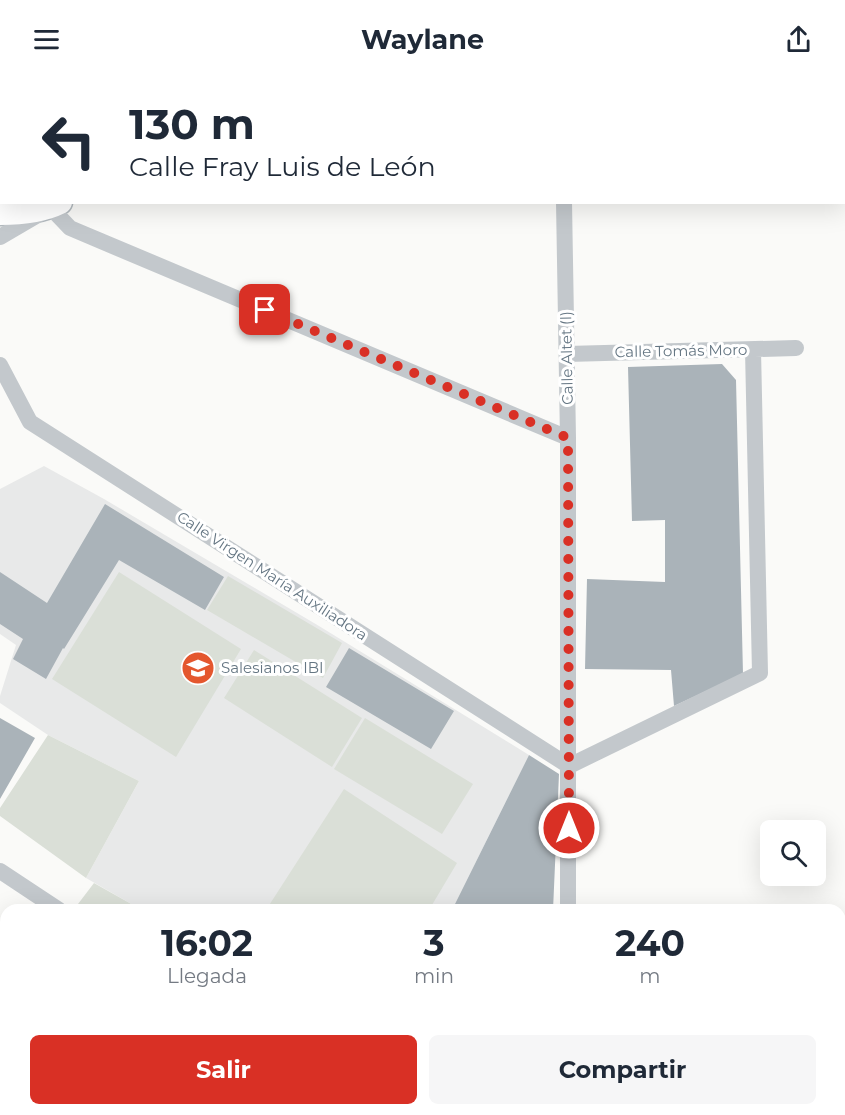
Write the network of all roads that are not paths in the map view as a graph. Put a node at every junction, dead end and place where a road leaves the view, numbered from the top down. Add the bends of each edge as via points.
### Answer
1 (53, 204) edge
2 (564, 204) edge
3 (0, 213) edge
4 (0, 237) edge
5 (796, 348) dead end
6 (753, 350) junction
7 (567, 354) junction
8 (0, 365) edge
9 (568, 438) junction
10 (569, 766) junction
11 (0, 871) edge
12 (50, 904) edge
13 (568, 904) edge

1 - 3 main road
1 - 4 street
1 - 9 street via 70,228
2 - 7 street, Calle Altet (l)
5 - 6 street, Calle Tomás Moro
6 - 7 street, Calle Tomás Moro
6 - 10 street via 760,673
7 - 9 street, Calle Altet (l)
8 - 10 street, Calle Virgen María Auxiliadora via 30,422
9 - 10 street, Calle Altet (l)
10 - 13 street, Calle Altet (l)
11 - 12 street

